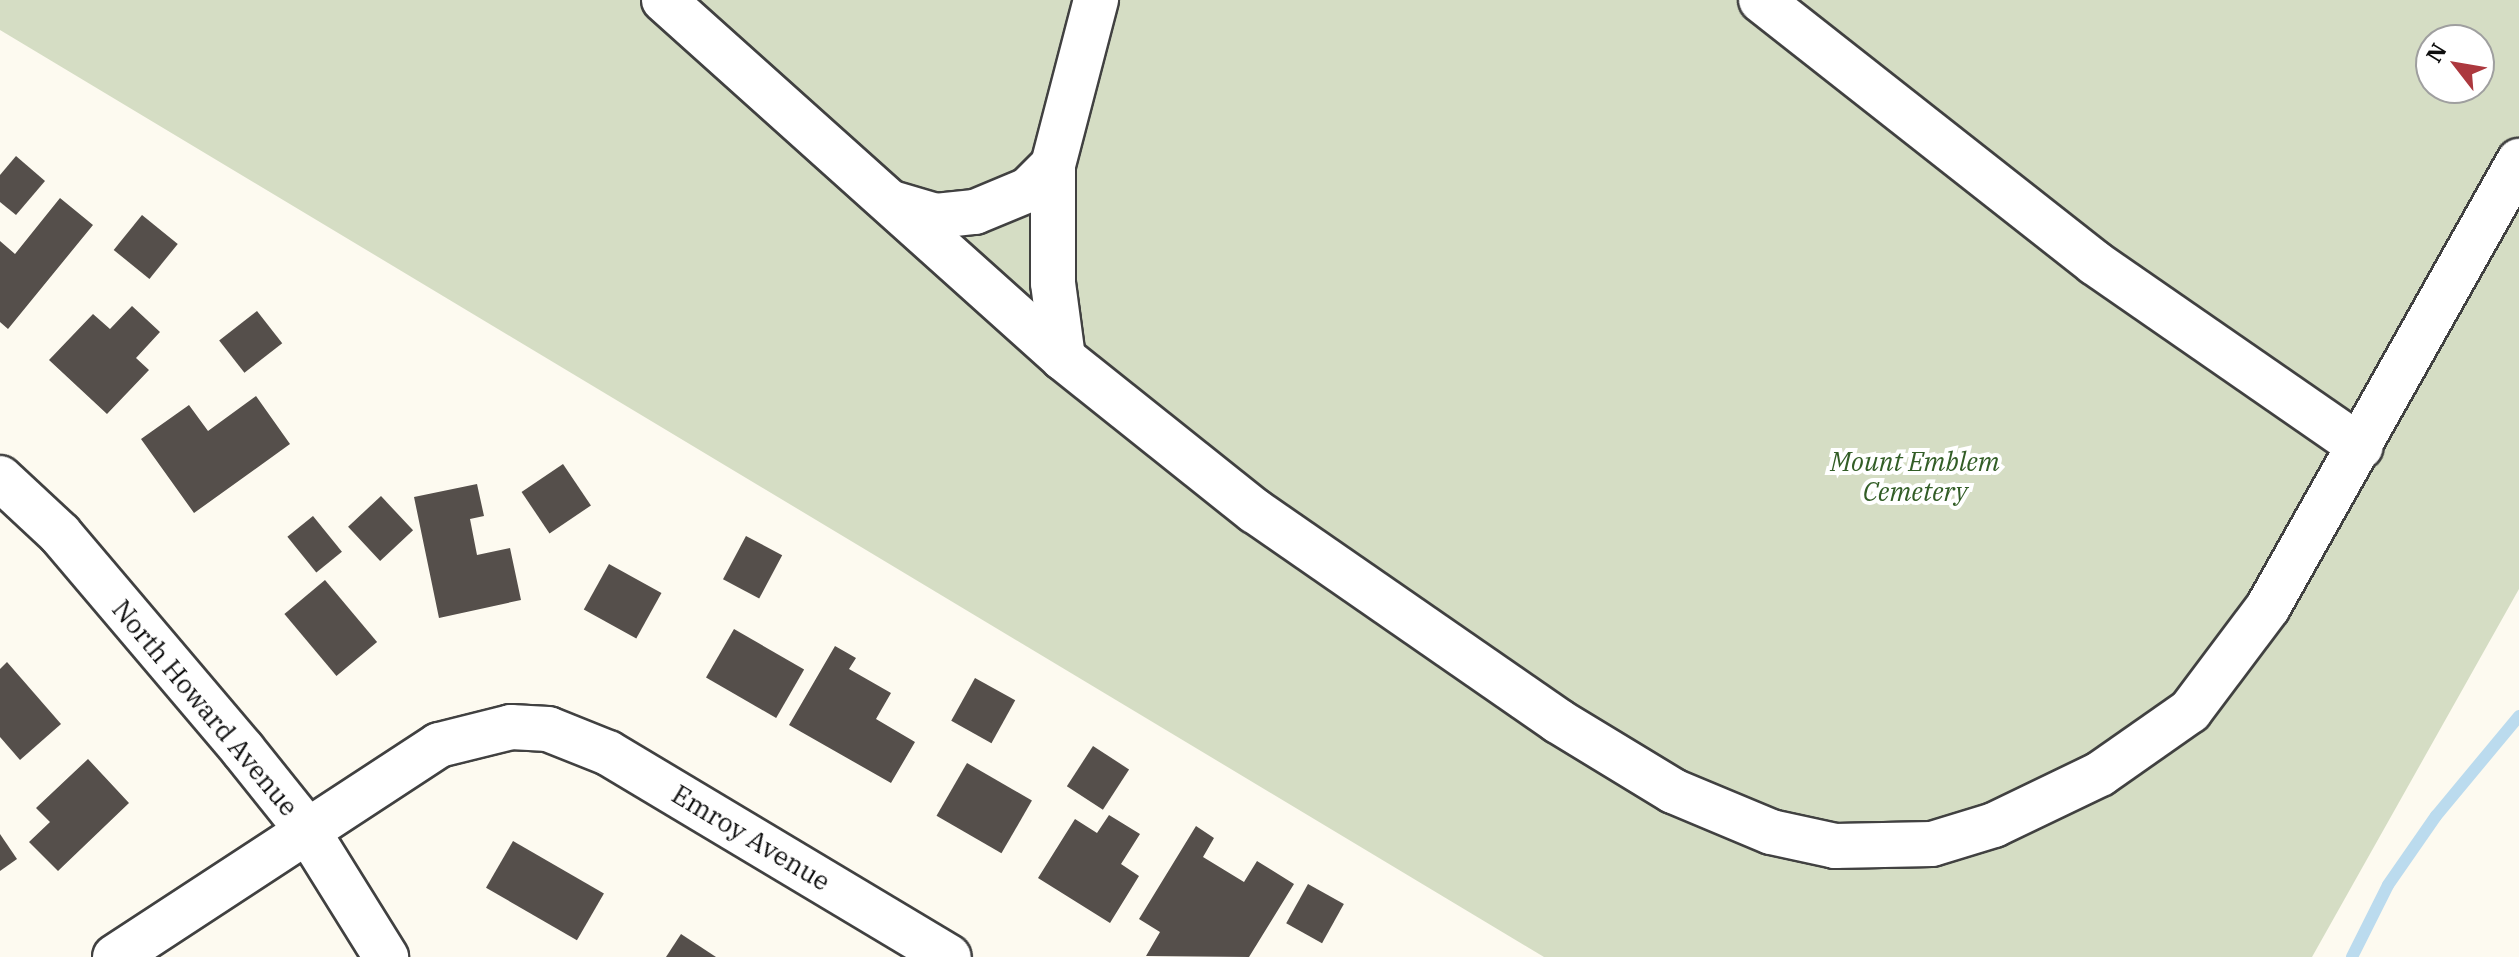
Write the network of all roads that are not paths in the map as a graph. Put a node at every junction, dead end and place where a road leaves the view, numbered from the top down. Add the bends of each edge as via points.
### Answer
1 (664, 0) edge
2 (1096, 0) edge
3 (1770, 3) edge
4 (2519, 161) edge
5 (1053, 165) junction
6 (890, 202) junction
7 (1063, 358) junction
8 (2361, 447) junction
9 (0, 478) edge
10 (307, 830) junction
11 (115, 957) edge
12 (386, 957) edge
13 (949, 957) edge

1 - 6 street
2 - 5 street
3 - 8 street via 2095,263
4 - 8 street
5 - 6 street via 1028,190 975,212 936,216
5 - 7 street via 1053,283
6 - 7 street
7 - 8 street via 1255,511 1558,721 1719,813 1835,846 1932,844 1994,825 2046,805 2147,745 2190,711 2229,664
9 - 10 street, North Howard Avenue via 60,534
10 - 11 street
10 - 12 street, North Howard Avenue
10 - 13 street, Emroy Avenue via 439,745 471,732 548,729 608,753

